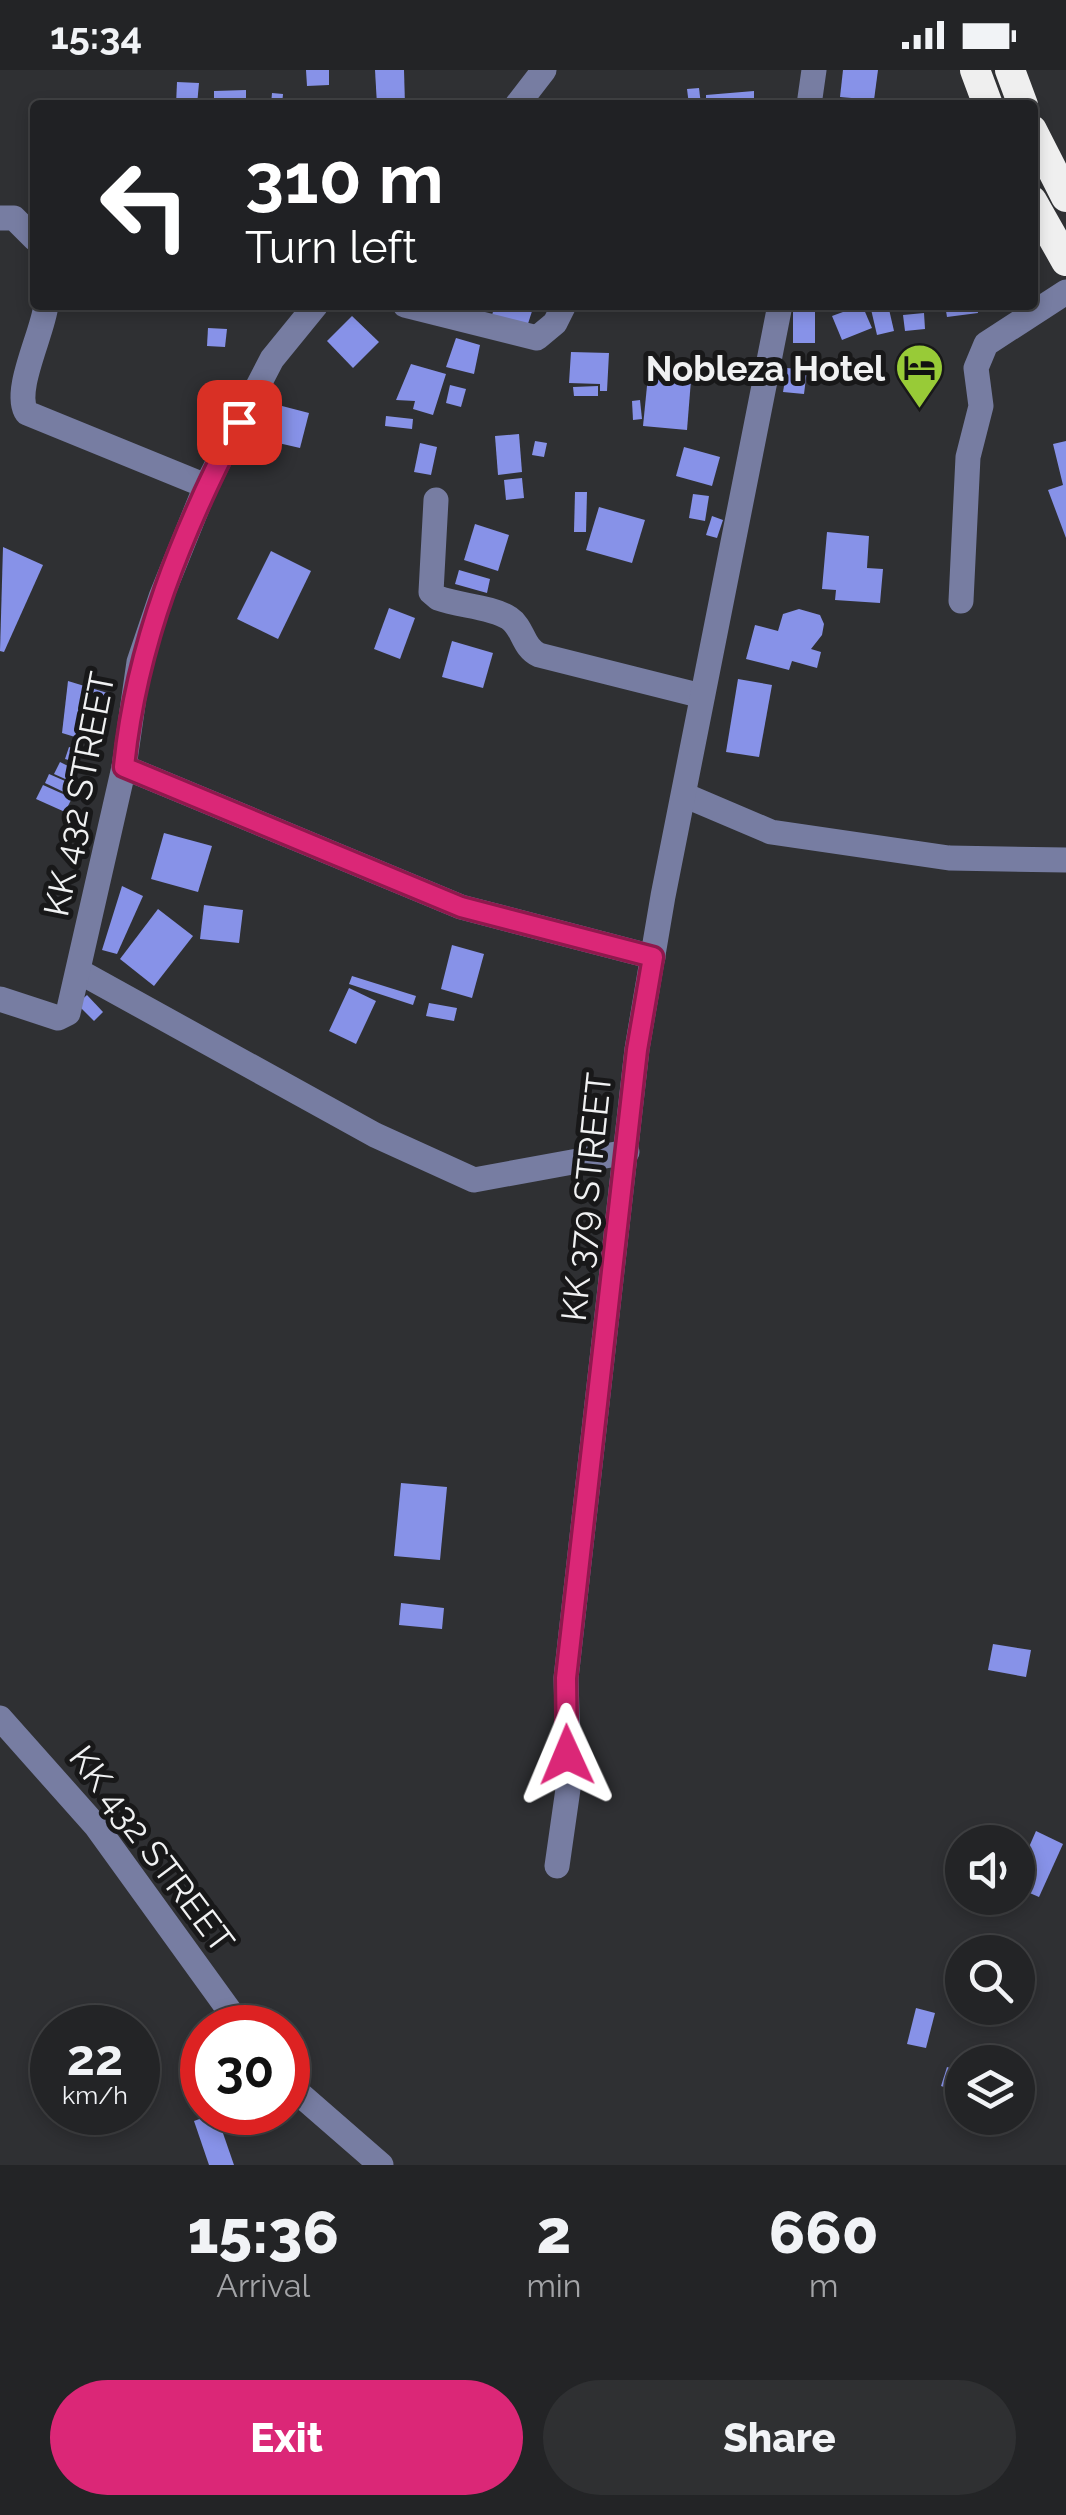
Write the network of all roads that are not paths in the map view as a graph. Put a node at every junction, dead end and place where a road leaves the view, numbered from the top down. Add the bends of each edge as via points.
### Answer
1 (544, 70) edge
2 (814, 70) edge
3 (975, 70) edge
4 (1010, 70) edge
5 (522, 100) edge
6 (810, 100) edge
7 (986, 100) edge
8 (1020, 100) edge
9 (1038, 142) edge
10 (1066, 197) edge
11 (1038, 212) edge
12 (0, 218) edge
13 (30, 234) edge
14 (1066, 261) edge
15 (1066, 292) edge
16 (45, 310) edge
17 (312, 310) edge
18 (425, 310) edge
19 (562, 310) edge
20 (779, 310) edge
21 (206, 486) junction
22 (436, 500) dead end
23 (962, 601) dead end
24 (702, 696) junction
25 (124, 767) junction
26 (684, 795) junction
27 (1066, 860) edge
28 (653, 957) junction
29 (80, 972) junction
30 (0, 998) edge
31 (628, 1152) junction
32 (0, 1718) edge
33 (557, 1866) dead end
34 (225, 2005) edge
35 (310, 2103) edge
36 (382, 2165) edge

1 - 5 street
2 - 6 street
3 - 7 highway
4 - 8 highway
9 - 10 highway
11 - 14 highway
12 - 13 street via 14,218
15 - 23 street via 980,354 982,406 968,458
16 - 21 street via 23,388 26,414
17 - 21 street, KK 432 STREET via 272,359
18 - 19 street via 537,338
20 - 24 street, KK 379 STREET
21 - 25 street, KK 432 STREET via 140,662
22 - 24 street via 432,592 438,598 505,616 527,649 539,655
24 - 26 street, KK 379 STREET
25 - 28 street via 461,907
25 - 29 street, KK 432 STREET
26 - 27 street via 771,832 950,858
26 - 28 street, KK 379 STREET
28 - 31 street, KK 379 STREET
29 - 30 street, KK 432 STREET via 68,1013 58,1018
29 - 31 street via 375,1135 474,1180
31 - 33 street, KK 379 STREET via 566,1678 569,1782
32 - 34 street, KK 432 STREET via 96,1826
35 - 36 street

